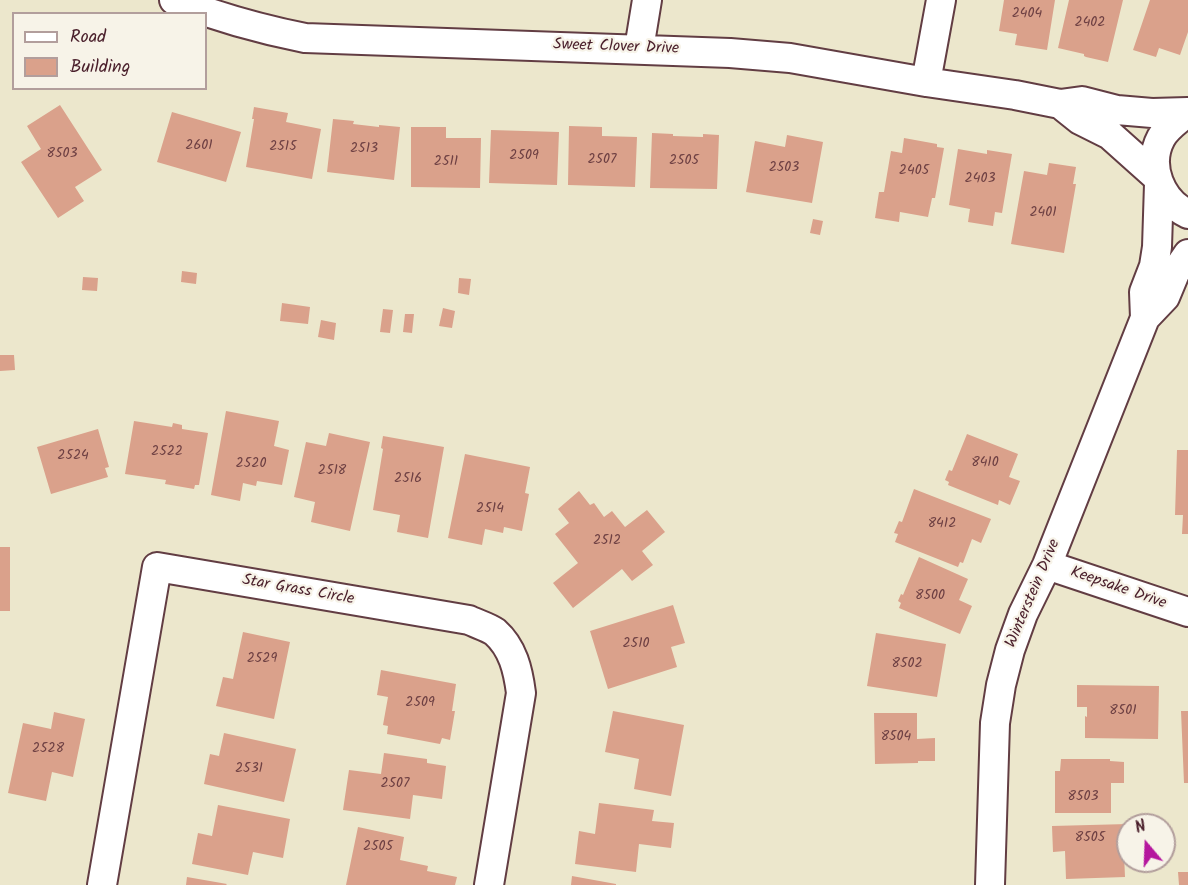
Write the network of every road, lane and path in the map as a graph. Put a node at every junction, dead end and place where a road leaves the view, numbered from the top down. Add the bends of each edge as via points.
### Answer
1 (174, 0) edge
2 (646, 0) edge
3 (941, 0) edge
4 (202, 12) edge
5 (207, 14) edge
6 (639, 49) junction
7 (926, 82) junction
8 (1059, 104) junction
9 (1188, 112) edge
10 (1158, 180) junction
11 (1188, 214) edge
12 (1188, 254) edge
13 (1145, 318) junction
14 (1047, 565) junction
15 (1188, 612) edge
16 (102, 885) edge
17 (489, 885) edge
18 (990, 885) edge

1 - 4 street, Sweet Clover Drive
2 - 6 street
3 - 7 street
5 - 6 street, Sweet Clover Drive via 305,38
6 - 7 street, Sweet Clover Drive via 790,58
7 - 8 street, Sweet Clover Drive
8 - 9 street, Sweet Clover Drive via 1082,101 1117,110
8 - 10 street, Sweet Clover Drive via 1110,135
9 - 10 street, Winterstein Drive via 1161,139 1155,157
10 - 11 street, Sweet Clover Drive via 1168,198
10 - 13 street, Winterstein Drive via 1157,247 1144,292
12 - 13 street, Winterstein Drive via 1165,297
13 - 14 street, Winterstein Drive
14 - 15 street, Keepsake Drive
14 - 18 street, Winterstein Drive via 1023,614 1001,685 994,753
16 - 17 street, Star Grass Circle via 157,567 469,620 494,632 510,650 521,693

